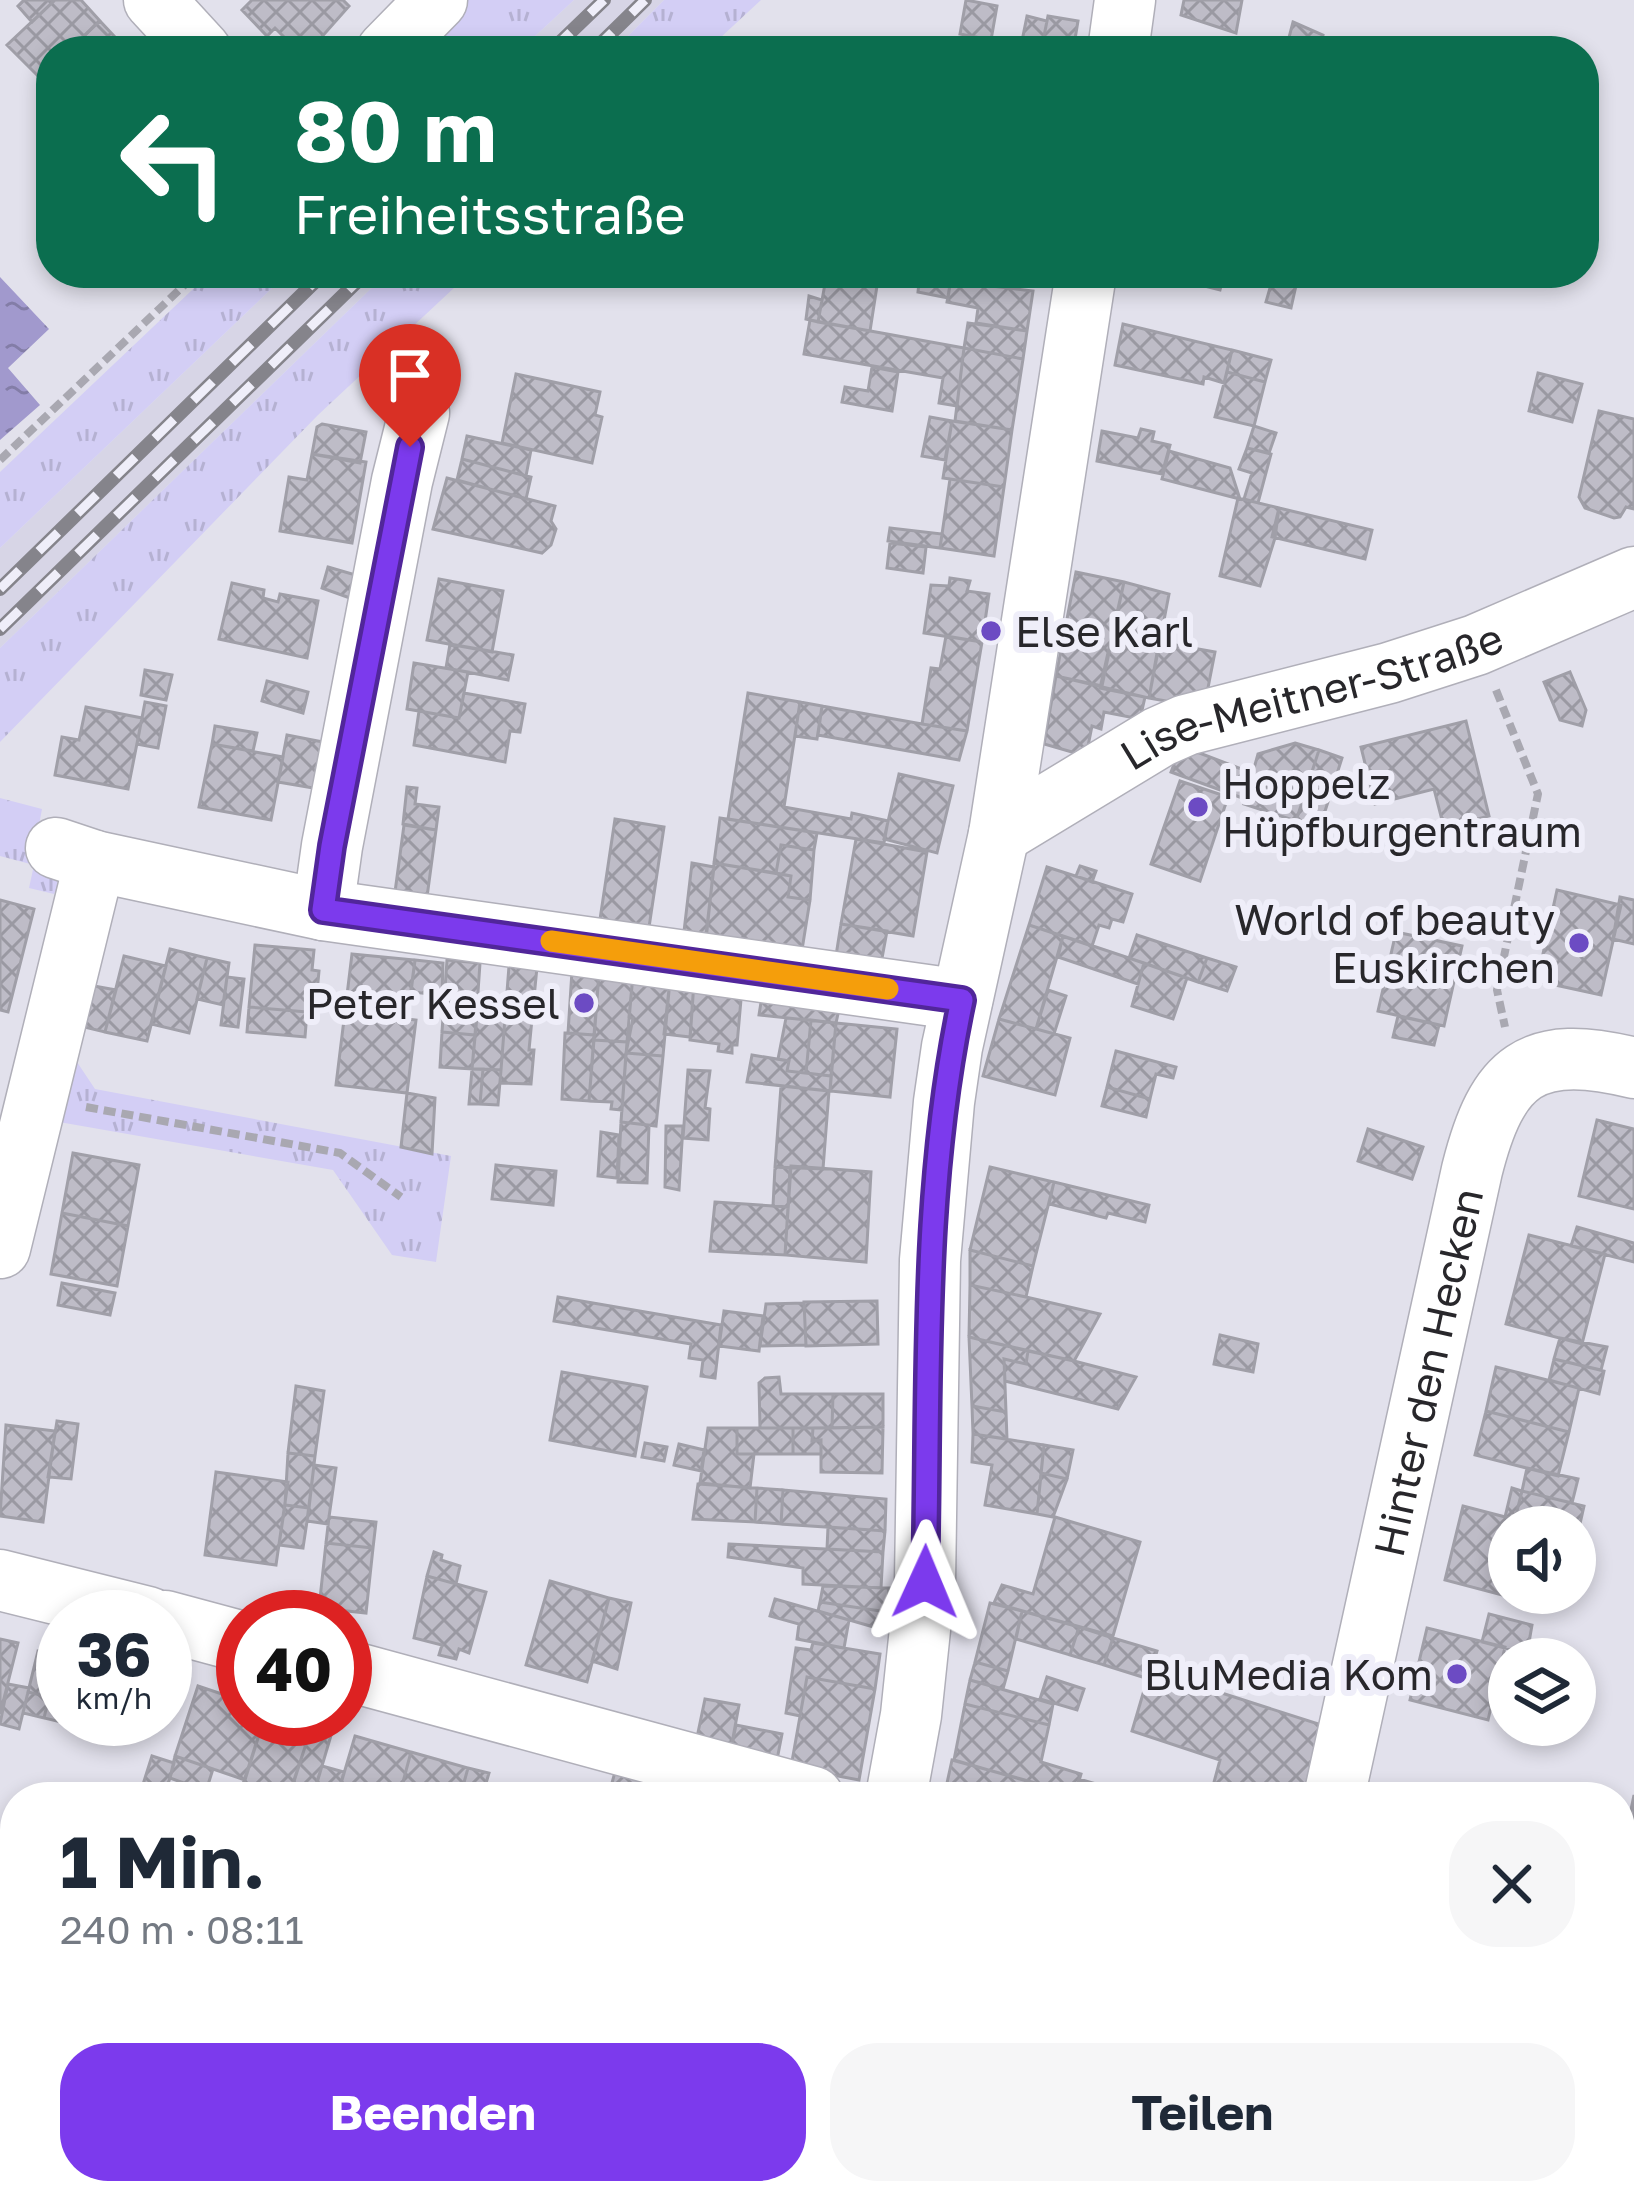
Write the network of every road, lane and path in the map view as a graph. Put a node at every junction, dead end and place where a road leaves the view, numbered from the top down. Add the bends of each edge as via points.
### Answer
1 (154, 0) edge
2 (437, 0) edge
3 (1125, 0) edge
4 (187, 36) edge
5 (402, 36) edge
6 (1120, 36) edge
7 (181, 288) edge
8 (1084, 288) edge
9 (418, 413) dead end
10 (0, 460) edge
11 (1634, 577) edge
12 (1476, 645) junction
13 (999, 834) junction
14 (323, 910) junction
15 (962, 1000) junction
16 (1634, 1068) edge
17 (1515, 1078) junction
18 (37, 1096) junction
19 (401, 1197) dead end
20 (0, 1248) edge
21 (0, 1580) edge
22 (40, 1590) edge
23 (372, 1677) edge
24 (758, 1782) edge
25 (899, 1782) edge
26 (1337, 1782) edge

1 - 4 street
2 - 5 street
3 - 6 street
7 - 10 path
8 - 13 street
9 - 14 street
11 - 12 street, Lise-Meitner-Straße
12 - 13 street, Lise-Meitner-Straße via 1186,725
12 - 17 path via 1538,794 1497,989
13 - 15 street
14 - 15 street
14 - 18 street via 75,855
15 - 25 street via 934,1193 925,1582
16 - 17 street via 1565,1058
17 - 26 street, Hinter den Hecken via 1483,1126
18 - 19 path via 340,1153
18 - 20 street
21 - 22 street
23 - 24 street

